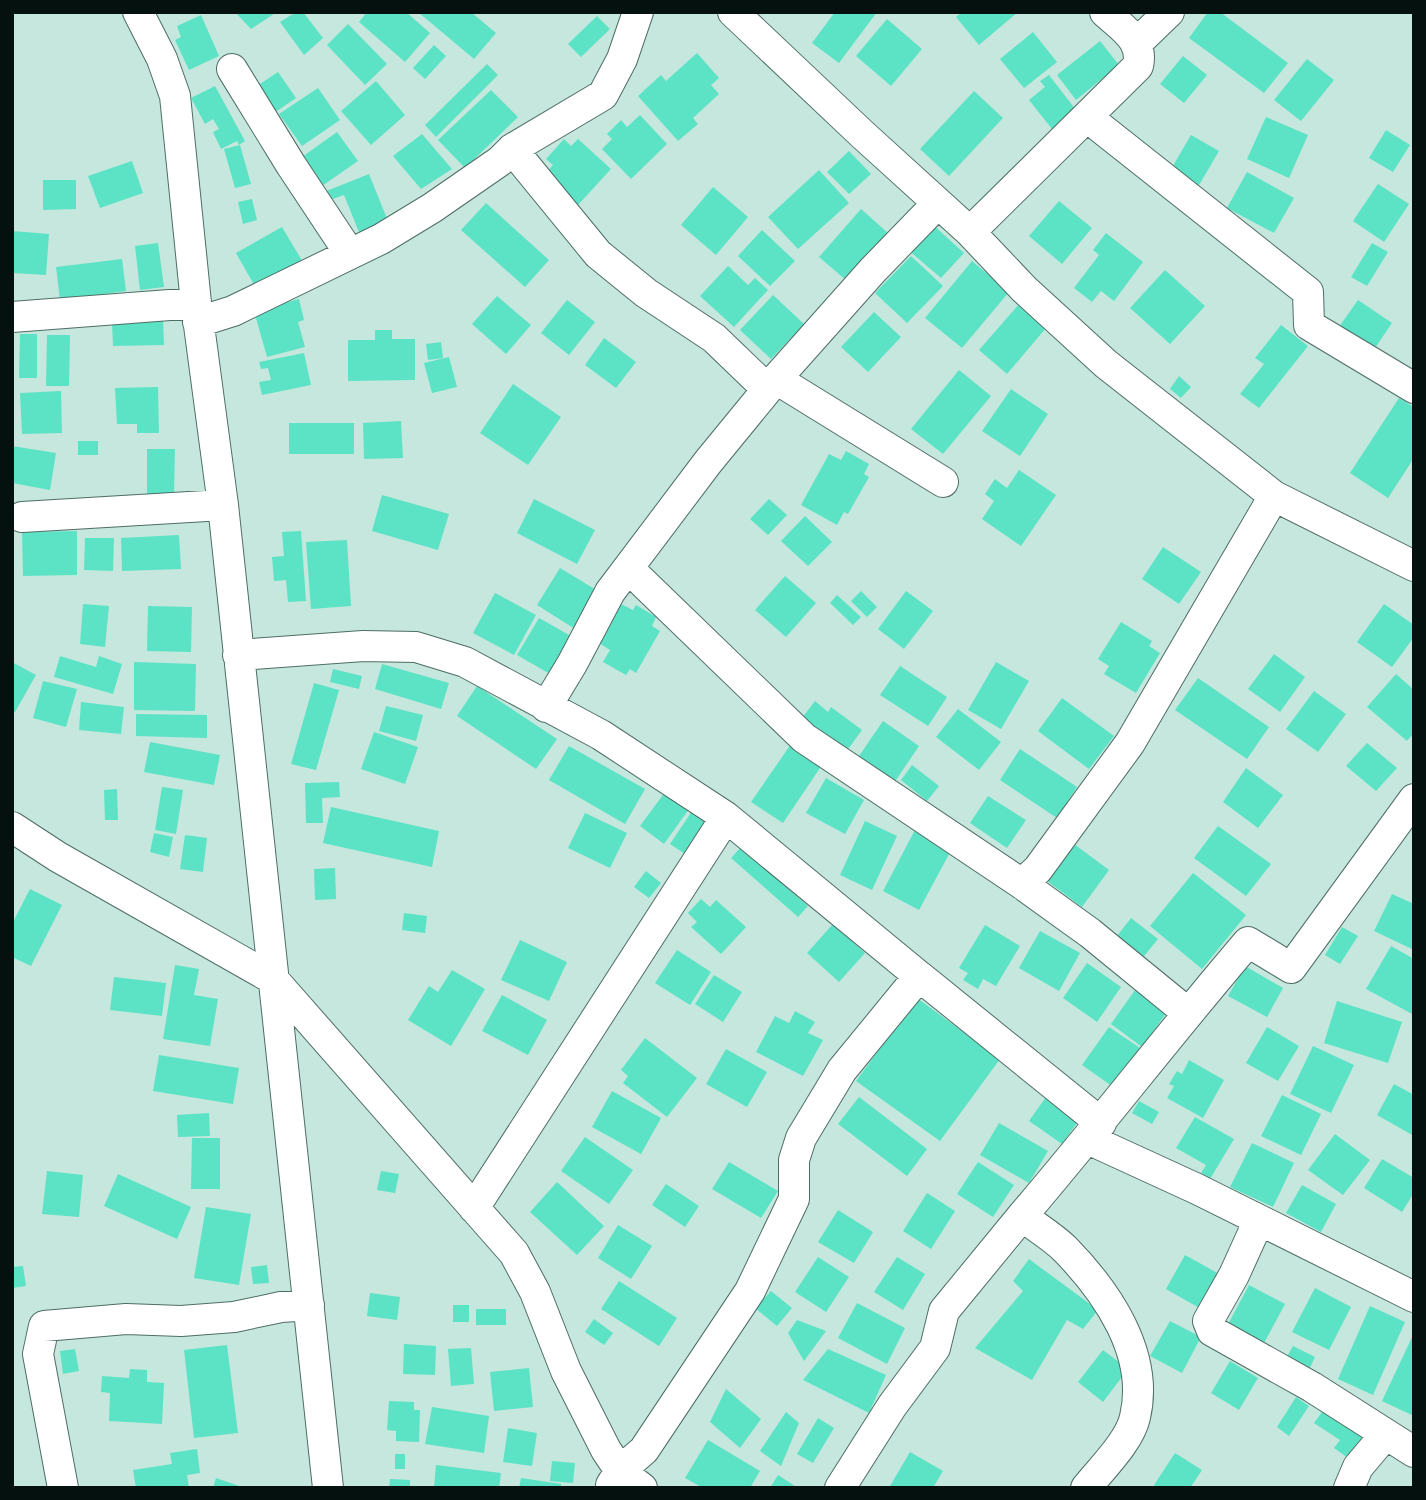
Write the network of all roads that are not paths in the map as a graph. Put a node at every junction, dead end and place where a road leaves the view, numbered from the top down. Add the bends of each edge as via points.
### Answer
1 (138, 12) edge
2 (638, 12) edge
3 (733, 12) edge
4 (1105, 12) edge
5 (1169, 12) edge
6 (1137, 43) junction
7 (232, 69) dead end
8 (1087, 117) junction
9 (512, 149) junction
10 (938, 203) junction
11 (970, 232) junction
12 (350, 254) junction
13 (197, 312) junction
14 (12, 317) edge
15 (771, 384) junction
16 (1414, 387) edge
17 (943, 482) dead end
18 (1273, 496) junction
19 (223, 505) junction
20 (22, 517) dead end
21 (1414, 566) edge
22 (629, 569) junction
23 (239, 655) junction
24 (545, 707) junction
25 (1414, 799) edge
26 (726, 817) junction
27 (12, 827) edge
28 (1022, 884) junction
29 (919, 976) junction
30 (273, 979) junction
31 (1188, 1013) junction
32 (1095, 1131) junction
33 (474, 1208) junction
34 (1022, 1216) junction
35 (1259, 1220) junction
36 (1414, 1297) edge
37 (309, 1305) junction
38 (1385, 1435) junction
39 (1414, 1452) edge
40 (624, 1482) edge
41 (62, 1488) edge
42 (328, 1488) edge
43 (840, 1488) edge
44 (1086, 1488) edge
45 (1349, 1488) edge

1 - 13 street via 175,96
2 - 9 street via 622,60 603,94
3 - 10 street
4 - 6 street
5 - 6 street
6 - 8 street via 1138,66
7 - 12 street
8 - 11 street
8 - 16 street via 1308,292 1309,326
9 - 12 street via 432,208
9 - 15 street via 598,254
10 - 11 street
10 - 15 street
11 - 18 street via 1106,364
12 - 13 street via 233,311
13 - 14 street
13 - 19 street
15 - 17 street
15 - 22 street
18 - 21 street
18 - 28 street via 1130,743 1061,839
19 - 20 street
19 - 23 street
22 - 24 street via 610,592
22 - 28 street via 803,738
23 - 24 street via 416,647 465,662
23 - 30 street
24 - 26 street via 601,735
25 - 31 street via 1291,968 1248,942
26 - 29 street
26 - 33 street
27 - 30 street
28 - 31 street
29 - 32 street
29 - 40 street via 842,1070 801,1138 794,1160 794,1199 750,1291
30 - 33 street
30 - 37 street
31 - 32 street
32 - 34 street
32 - 35 street
33 - 40 street via 514,1253 566,1371
34 - 43 street via 944,1311 935,1348
34 - 44 street via 1064,1248 1088,1277 1118,1317 1132,1349 1138,1384 1135,1419 1118,1449
35 - 36 street
35 - 38 street via 1208,1321 1212,1331 1312,1387
37 - 41 street via 234,1317 44,1326 38,1354
37 - 42 street
38 - 39 street
38 - 45 street via 1358,1467

